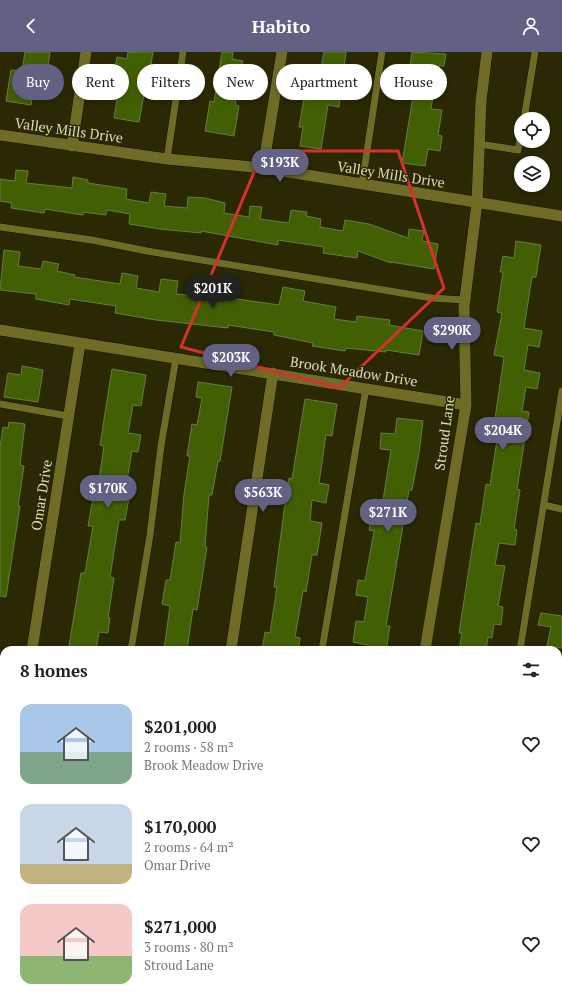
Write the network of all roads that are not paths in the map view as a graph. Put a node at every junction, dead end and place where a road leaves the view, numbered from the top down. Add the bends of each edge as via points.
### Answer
1 (86, 52) edge
2 (183, 52) edge
3 (282, 52) edge
4 (382, 52) edge
5 (487, 52) edge
6 (535, 52) edge
7 (525, 112) edge
8 (0, 136) edge
9 (479, 144) junction
10 (72, 146) junction
11 (518, 148) edge
12 (167, 159) junction
13 (263, 168) junction
14 (362, 184) junction
15 (477, 203) junction
16 (562, 216) edge
17 (0, 227) edge
18 (464, 300) junction
19 (0, 330) edge
20 (80, 344) junction
21 (176, 358) junction
22 (273, 373) junction
23 (366, 388) junction
24 (562, 391) edge
25 (0, 404) edge
26 (466, 405) junction
27 (68, 416) junction
28 (544, 505) junction
29 (562, 509) edge
30 (33, 646) edge
31 (132, 646) edge
32 (232, 646) edge
33 (323, 646) edge
34 (426, 646) edge
35 (521, 646) edge

1 - 10 street
2 - 12 lane
3 - 13 street
4 - 14 lane
5 - 9 street, Stroud Lane
6 - 7 lane
8 - 10 street, Valley Mills Drive
9 - 11 lane via 518,150
9 - 15 street, Stroud Lane
10 - 12 street, Valley Mills Drive
12 - 13 street, Valley Mills Drive
13 - 14 street, Valley Mills Drive
14 - 15 street, Valley Mills Drive
15 - 16 street, Valley Mills Drive
15 - 18 street, Stroud Lane
17 - 18 lane via 92,240 432,298
18 - 26 street, Stroud Lane
19 - 20 street, Brook Meadow Drive
20 - 21 street, Brook Meadow Drive
20 - 27 street, Omar Drive
21 - 22 street, Brook Meadow Drive
21 - 31 lane
22 - 23 street, Brook Meadow Drive
22 - 32 street
23 - 26 street, Brook Meadow Drive
23 - 33 lane
24 - 28 lane
25 - 27 lane
26 - 34 street, Stroud Lane
27 - 30 street, Omar Drive
28 - 29 lane
28 - 35 lane

